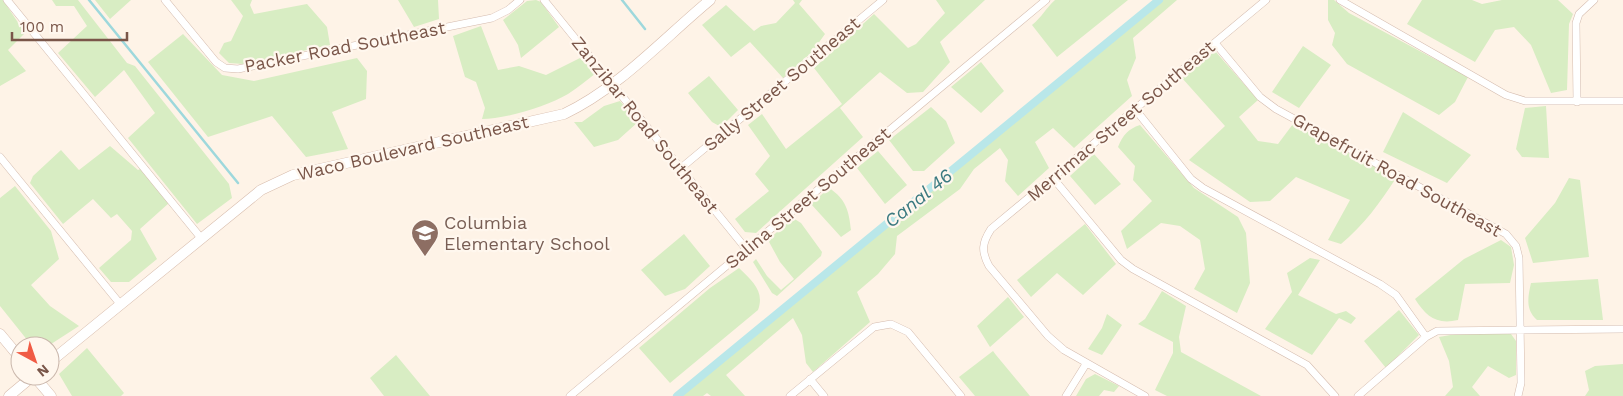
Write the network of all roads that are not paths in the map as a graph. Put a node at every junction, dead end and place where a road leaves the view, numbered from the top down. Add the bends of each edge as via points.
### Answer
1 (7, 0) edge
2 (165, 0) edge
3 (520, 0) edge
4 (544, 0) edge
5 (882, 0) edge
6 (1031, 0) edge
7 (1046, 0) edge
8 (1266, 0) edge
9 (1340, 0) edge
10 (1594, 0) edge
11 (706, 1) edge
12 (1037, 7) junction
13 (1214, 42) junction
14 (611, 85) junction
15 (1623, 100) edge
16 (1577, 102) junction
17 (1135, 109) junction
18 (0, 157) edge
19 (680, 168) junction
20 (1053, 178) junction
21 (201, 238) junction
22 (747, 250) junction
23 (121, 305) junction
24 (1623, 329) edge
25 (1519, 330) junction
26 (0, 334) edge
27 (1426, 337) junction
28 (10, 346) edge
29 (60, 354) edge
30 (1086, 364) junction
31 (810, 379) junction
32 (22, 386) edge
33 (42, 386) edge
34 (9, 396) edge
35 (50, 396) edge
36 (570, 396) edge
37 (790, 396) edge
38 (824, 396) edge
39 (961, 396) edge
40 (1066, 396) edge
41 (1144, 396) edge
42 (1335, 396) edge
43 (1358, 396) edge
44 (1518, 396) edge

1 - 21 street
2 - 3 street, Packer Road Southeast via 216,62 225,68 238,69 492,18
4 - 14 street, Zanzibar Road Southeast
5 - 19 street, Sally Street Southeast
6 - 12 street
7 - 12 street, Salina Street Southeast
8 - 13 street, Merrimac Street Southeast
9 - 16 street via 1506,95 1525,101
10 - 16 street via 1579,14 1576,23
11 - 14 street, Waco Boulevard Southeast
12 - 22 street, Salina Street Southeast
13 - 17 street, Merrimac Street Southeast
13 - 25 street, Grapefruit Road Southeast via 1260,97 1276,109 1506,234 1516,246 1519,258
14 - 19 street, Zanzibar Road Southeast
14 - 21 street, Waco Boulevard Southeast via 585,104 564,114 293,175 261,190
15 - 16 street
17 - 20 street, Merrimac Street Southeast
17 - 27 street via 1191,179 1380,284 1396,295
18 - 23 street
19 - 22 street, Zanzibar Road Southeast
20 - 30 street, Merrimac Street Southeast via 991,229 984,240 983,254 989,266 1048,336
20 - 42 street via 1133,270 1307,364
21 - 23 street, Waco Boulevard Southeast
22 - 36 street, Salina Street Southeast
23 - 29 street, Waco Boulevard Southeast
24 - 25 street
25 - 27 street via 1448,330
25 - 44 street, Grapefruit Road Southeast via 1521,384
26 - 28 street
27 - 43 street
30 - 40 street
30 - 41 street
31 - 37 street
31 - 38 street
31 - 39 street via 874,327 891,324 908,332
32 - 34 street
33 - 35 street

